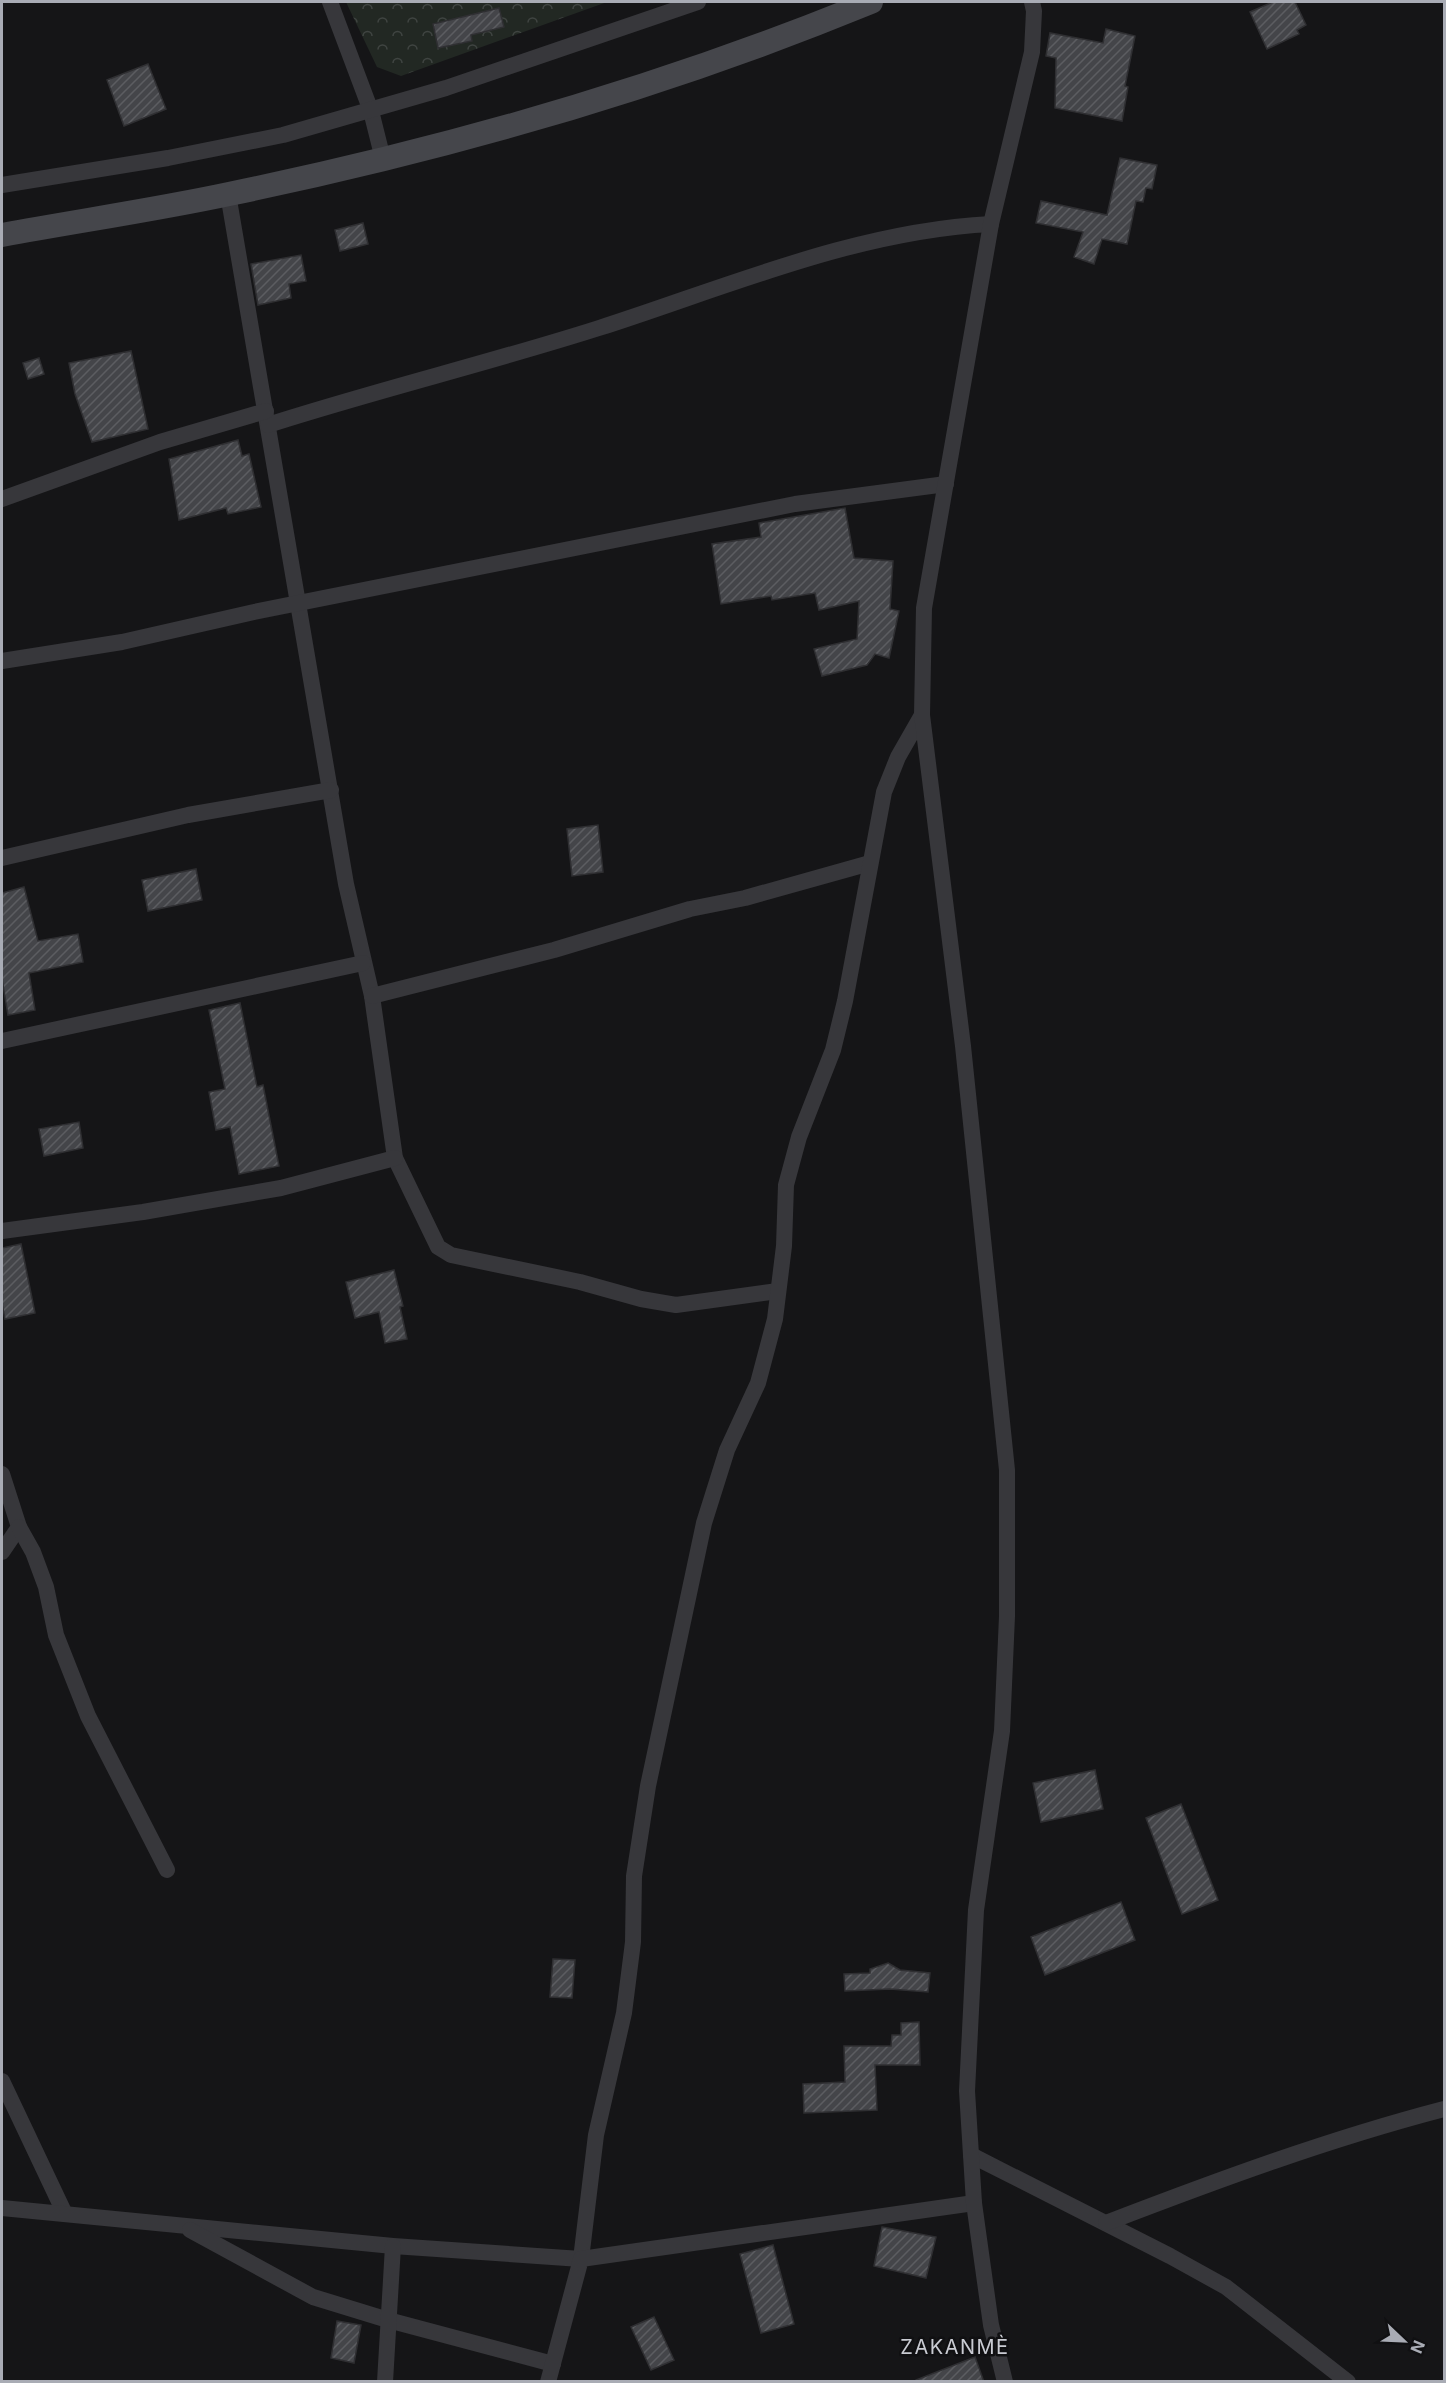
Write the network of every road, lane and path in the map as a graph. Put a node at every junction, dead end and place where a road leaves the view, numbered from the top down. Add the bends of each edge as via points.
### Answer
1 (330, 2) edge
2 (698, 2) edge
3 (870, 2) edge
4 (1032, 2) edge
5 (371, 111) junction
6 (383, 159) junction
7 (2, 185) edge
8 (228, 194) junction
9 (991, 224) junction
10 (2, 235) edge
11 (267, 418) junction
12 (946, 484) junction
13 (2, 499) edge
14 (300, 603) junction
15 (2, 661) edge
16 (922, 715) junction
17 (331, 790) junction
18 (2, 858) edge
19 (870, 863) junction
20 (363, 963) junction
21 (372, 996) junction
22 (2, 1041) edge
23 (395, 1158) junction
24 (2, 1231) edge
25 (778, 1291) junction
26 (2, 1474) edge
27 (19, 1527) junction
28 (2, 1552) edge
29 (167, 1870) dead end
30 (2, 2081) edge
31 (1444, 2109) edge
32 (971, 2155) junction
33 (974, 2204) junction
34 (2, 2208) edge
35 (64, 2212) junction
36 (1106, 2223) junction
37 (184, 2226) junction
38 (393, 2246) junction
39 (581, 2259) junction
40 (388, 2320) junction
41 (552, 2364) junction
42 (385, 2382) edge
43 (548, 2382) edge
44 (1005, 2382) edge
45 (1348, 2382) edge

1 - 5 street
2 - 5 street
3 - 6 main road via 580,106
4 - 9 street via 1032,52
5 - 6 street
5 - 7 street via 283,135 168,159
6 - 8 main road
8 - 10 main road
8 - 11 street
9 - 11 street via 946,226 885,237 814,256 563,339
9 - 12 street
11 - 13 street via 160,442
11 - 14 street
12 - 14 street via 795,504
12 - 16 street via 924,608
14 - 15 street via 122,642
14 - 17 street
16 - 19 street via 884,792
16 - 32 street via 964,1058 1007,1470 1002,1731 975,1932 967,2091
17 - 18 street via 188,815
17 - 20 street
19 - 21 street
19 - 25 street via 835,1040 799,1137 786,1185
20 - 21 street
20 - 22 street
21 - 23 street
23 - 24 street via 281,1188
23 - 25 street via 438,1247 451,1256 580,1281 676,1305
25 - 39 street via 775,1319 758,1383 727,1450 704,1523 648,1786 634,1876 633,1942 624,2013 596,2135
26 - 27 street
27 - 28 street
27 - 29 street via 46,1587 56,1635 88,1716
30 - 35 street
31 - 36 street via 1362,2131 1239,2172
32 - 33 street
32 - 36 street
33 - 39 street
33 - 44 street via 991,2325
34 - 35 street
35 - 37 street
36 - 45 street via 1226,2287
37 - 38 street
37 - 40 street via 313,2297
38 - 39 street
38 - 40 street
39 - 41 street
40 - 41 street
40 - 42 street
41 - 43 street

